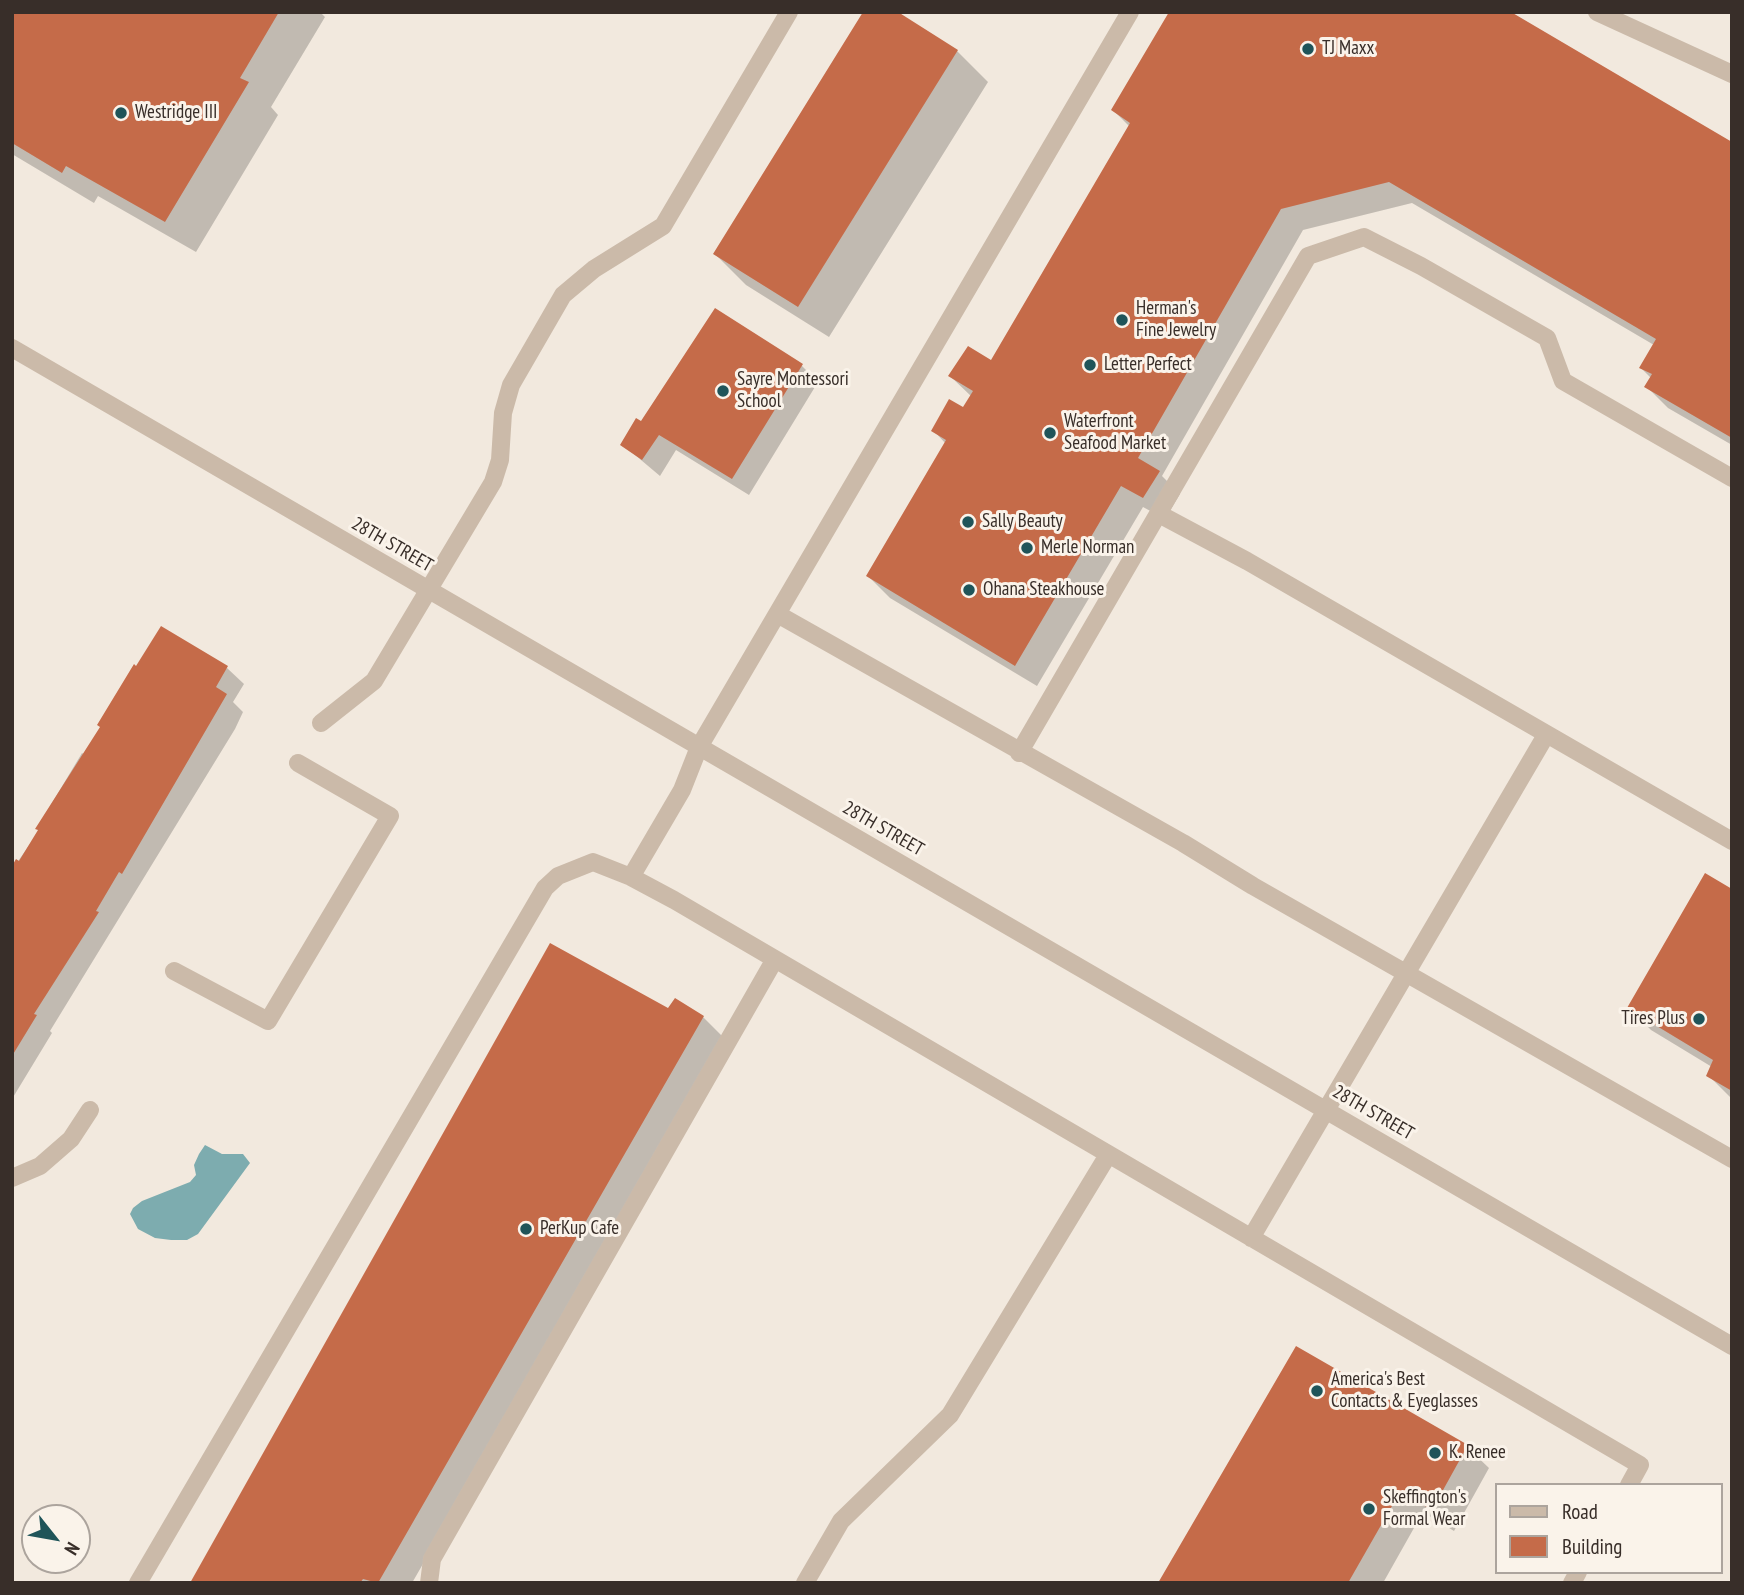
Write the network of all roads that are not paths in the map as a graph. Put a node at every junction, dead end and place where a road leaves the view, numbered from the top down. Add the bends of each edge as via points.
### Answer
1 (789, 12) edge
2 (1130, 12) edge
3 (1597, 12) edge
4 (1732, 74) edge
5 (12, 348) edge
6 (1732, 478) edge
7 (1159, 513) junction
8 (427, 589) junction
9 (779, 615) junction
10 (321, 723) dead end
11 (1546, 735) junction
12 (699, 747) junction
13 (1019, 752) junction
14 (298, 762) dead end
15 (1732, 841) edge
16 (631, 877) junction
17 (775, 959) junction
18 (173, 971) dead end
19 (1406, 973) junction
20 (90, 1111) dead end
21 (1326, 1111) junction
22 (1108, 1155) junction
23 (1732, 1159) edge
24 (12, 1178) edge
25 (1251, 1238) junction
26 (1732, 1346) edge
27 (1630, 1483) edge
28 (138, 1583) edge
29 (429, 1583) edge
30 (805, 1583) edge

1 - 8 street via 663,226 594,269 563,295 511,385 493,482
2 - 9 street
3 - 4 street
5 - 8 street, 28TH STREET
6 - 7 street via 1563,382 1547,338 1364,237 1308,256
7 - 11 street
7 - 13 street
8 - 10 street via 374,681
8 - 12 street, 28TH STREET
9 - 12 street
9 - 13 street
11 - 15 street
11 - 19 street
12 - 16 street via 682,790
12 - 21 street, 28TH STREET
13 - 19 street
14 - 18 street via 390,816 268,1021
16 - 17 street
16 - 28 street via 593,862 558,876 545,888
17 - 22 street
17 - 29 street via 432,1559
19 - 21 street
19 - 23 street
20 - 24 street via 71,1139 40,1166
21 - 25 street
21 - 26 street, 28TH STREET
22 - 25 street
22 - 30 street via 950,1415 841,1521
25 - 27 street via 1640,1465

